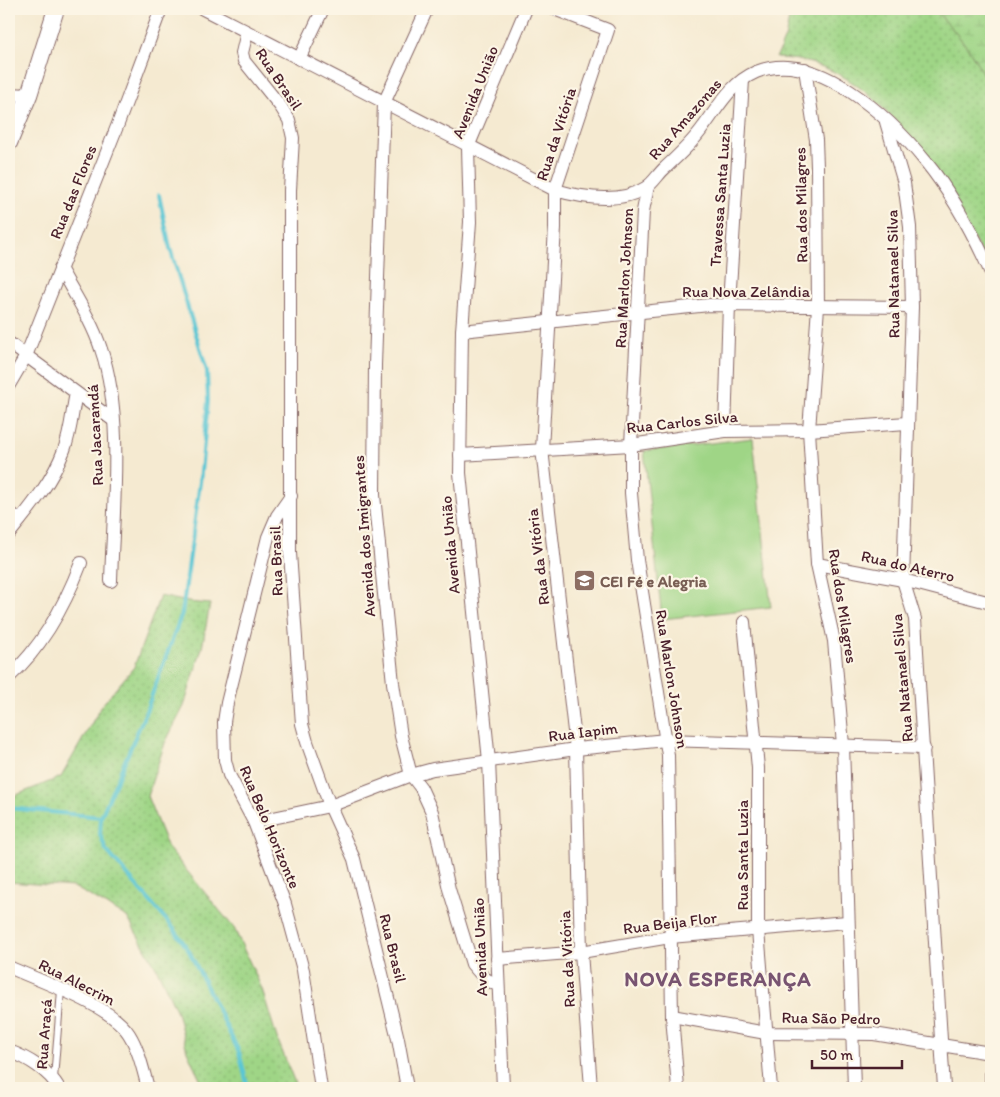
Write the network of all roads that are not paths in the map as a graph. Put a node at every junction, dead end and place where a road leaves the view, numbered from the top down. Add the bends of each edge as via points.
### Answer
1 (56, 9) edge
2 (161, 9) edge
3 (203, 9) edge
4 (323, 9) edge
5 (427, 9) edge
6 (526, 9) edge
7 (554, 9) edge
8 (220, 12) edge
9 (247, 32) junction
10 (299, 59) junction
11 (805, 69) junction
12 (743, 80) junction
13 (9, 94) edge
14 (29, 95) junction
15 (384, 103) junction
16 (885, 120) junction
17 (9, 144) edge
18 (468, 147) junction
19 (648, 186) junction
20 (555, 190) junction
21 (60, 268) junction
22 (991, 273) edge
23 (729, 304) junction
24 (818, 307) junction
25 (912, 307) junction
26 (638, 313) junction
27 (550, 323) junction
28 (462, 331) junction
29 (9, 344) edge
30 (26, 356) junction
31 (9, 385) edge
32 (76, 393) junction
33 (113, 420) junction
34 (907, 423) junction
35 (809, 430) junction
36 (725, 431) junction
37 (631, 445) junction
38 (542, 449) junction
39 (460, 455) junction
40 (291, 496) junction
41 (9, 512) edge
42 (20, 520) junction
43 (9, 534) edge
44 (81, 563) dead end
45 (817, 564) junction
46 (903, 580) junction
47 (111, 581) dead end
48 (991, 603) edge
49 (744, 622) dead end
50 (9, 677) edge
51 (666, 740) junction
52 (756, 742) junction
53 (843, 744) junction
54 (924, 748) junction
55 (576, 749) junction
56 (489, 761) junction
57 (411, 775) junction
58 (330, 806) junction
59 (254, 822) junction
60 (847, 922) junction
61 (758, 930) junction
62 (670, 937) junction
63 (581, 952) junction
64 (497, 959) junction
65 (9, 967) edge
66 (497, 985) junction
67 (61, 990) junction
68 (672, 1016) junction
69 (851, 1032) junction
70 (766, 1033) junction
71 (941, 1044) junction
72 (991, 1049) edge
73 (9, 1051) edge
74 (56, 1084) edge
75 (991, 1087) edge
76 (148, 1088) edge
77 (321, 1088) edge
78 (407, 1088) edge
79 (503, 1088) edge
80 (591, 1088) edge
81 (678, 1088) edge
82 (771, 1088) edge
83 (854, 1088) edge
84 (944, 1088) edge

1 - 14 street
2 - 21 street, Rua das Flores
3 - 8 street, Rua Amazonas
4 - 10 street
5 - 15 street, Avenida dos Imigrantes
6 - 18 street, Avenida União
7 - 20 street, Rua da Vitória via 608,30
8 - 9 street, Rua Amazonas
9 - 10 street, Rua Amazonas
9 - 40 street, Rua Brasil via 243,44 244,61 285,113 292,138
10 - 15 street, Rua Amazonas
11 - 12 street, Rua Amazonas via 771,68
11 - 16 street, Rua Amazonas via 843,87
11 - 24 street, Rua dos Milagres via 816,140
12 - 19 street, Rua Amazonas via 728,92 692,141
12 - 23 street, Travessa Santa Luzia
13 - 14 street
14 - 17 street
15 - 18 street, Rua Amazonas
15 - 57 street, Avenida dos Imigrantes via 374,494 397,717
16 - 22 street, Rua Amazonas via 927,163 957,208
16 - 25 street, Rua Natanael Silva via 908,203
18 - 20 street, Rua Amazonas
18 - 28 street, Avenida União via 470,222
19 - 20 street, Rua Amazonas via 629,195 611,197 582,196
19 - 26 street, Rua Marlon Johnson via 643,211
20 - 27 street, Rua da Vitória
21 - 30 street, Rua das Flores
21 - 33 street, Rua Jacarandá via 101,348 111,390
23 - 24 street, Rua Nova Zelândia
23 - 26 street, Rua Nova Zelândia
23 - 36 street, Travessa Santa Luzia
24 - 25 street, Rua Nova Zelândia
24 - 35 street, Rua dos Milagres
25 - 34 street, Rua Natanael Silva
26 - 27 street, Rua Nova Zelândia
26 - 37 street, Rua Marlon Johnson
27 - 28 street, Rua Nova Zelândia
27 - 38 street, Rua da Vitória
28 - 39 street, Avenida União
29 - 30 street
30 - 31 street, Rua das Flores
30 - 32 street
32 - 33 street
32 - 42 street via 65,449 43,490
33 - 47 street, Rua Jacarandá
34 - 35 street, Rua Carlos Silva
34 - 46 street, Rua Natanael Silva
35 - 36 street, Rua Carlos Silva
35 - 45 street, Rua dos Milagres
36 - 37 street, Rua Carlos Silva
37 - 38 street, Rua Carlos Silva
37 - 51 street, Rua Marlon Johnson via 634,534
38 - 39 street, Rua Carlos Silva
38 - 55 street, Rua da Vitória
39 - 56 street, Avenida União via 466,553
40 - 58 street, Rua Brasil via 291,562 300,705 307,742
40 - 59 street, Rua Belo Horizonte via 268,537 224,722 228,775
41 - 42 street
42 - 43 street
44 - 50 street via 54,621
45 - 46 street, Rua do Aterro
45 - 53 street, Rua dos Milagres via 834,641
46 - 48 street, Rua do Aterro
46 - 54 street, Rua Natanael Silva via 915,619
49 - 52 street, Rua Santa Luzia
51 - 52 street, Rua Iapim
51 - 55 street, Rua Iapim
51 - 62 street, Rua Marlon Johnson via 670,785
52 - 53 street, Rua Iapim
52 - 61 street, Rua Santa Luzia
53 - 54 street, Rua Iapim
53 - 60 street, Rua dos Milagres
54 - 71 street, Rua Natanael Silva
55 - 56 street, Rua Iapim
55 - 63 street, Rua da Vitória
56 - 57 street, Rua Iapim
56 - 64 street, Avenida União
57 - 58 street, Rua Iapim
57 - 66 street, Avenida dos Imigrantes via 432,812 449,889 472,964 484,978
58 - 59 street, Rua Iapim
58 - 78 street, Rua Brasil via 354,859
59 - 77 street, Rua Belo Horizonte via 285,904 303,970
60 - 61 street, Rua Beija Flor
60 - 69 street, Rua dos Milagres
61 - 62 street, Rua Beija Flor
61 - 70 street, Rua Santa Luzia
62 - 63 street, Rua Beija Flor
62 - 68 street, Rua Marlon Johnson
63 - 64 street, Rua Beija Flor
63 - 80 street, Rua da Vitória
64 - 66 street, Avenida União
65 - 67 street, Rua Alecrim
66 - 79 street, Avenida União
67 - 74 lane, Rua Araçá
67 - 76 street, Rua Alecrim via 98,1007 128,1032
68 - 70 street, Rua São Pedro
68 - 81 street, Rua Marlon Johnson
69 - 70 street, Rua São Pedro
69 - 71 street, Rua São Pedro
69 - 83 street, Rua dos Milagres
70 - 82 street, Rua Santa Luzia
71 - 72 street, Rua São Pedro
71 - 84 street, Rua Natanael Silva
72 - 75 street
73 - 74 street via 38,1066

